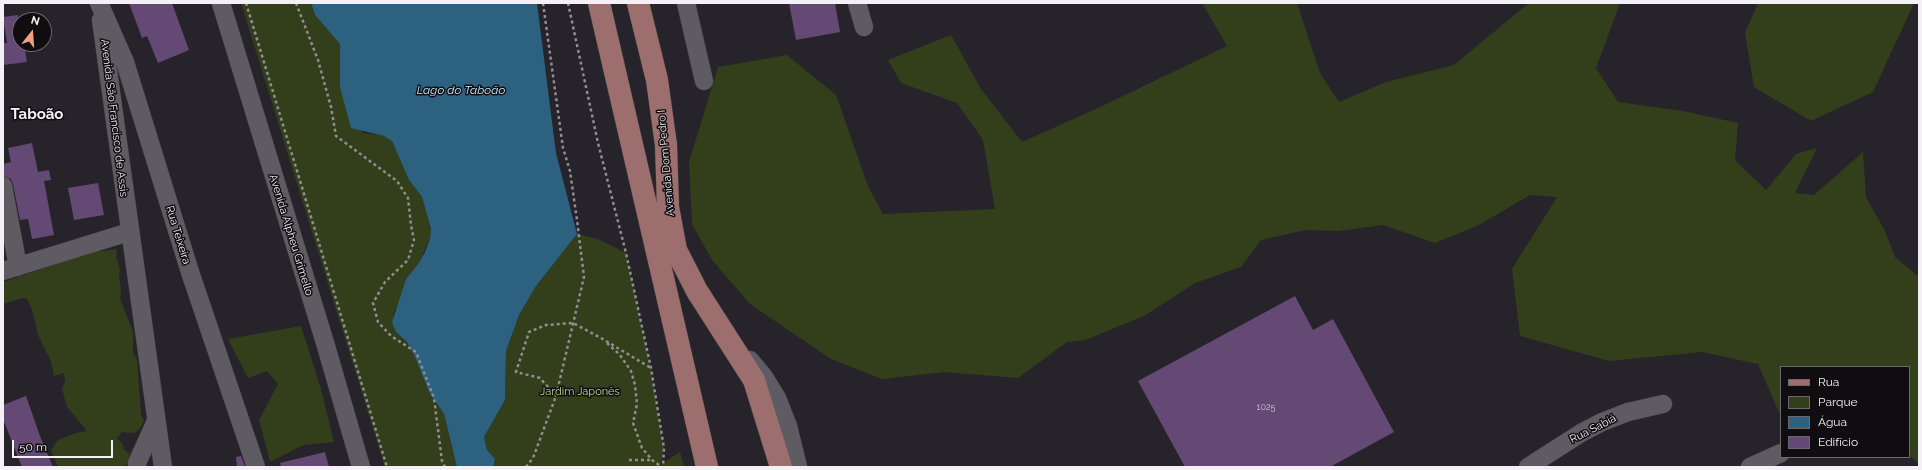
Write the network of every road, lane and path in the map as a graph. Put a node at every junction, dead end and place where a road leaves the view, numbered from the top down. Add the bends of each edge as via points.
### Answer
1 (99, 3) edge
2 (221, 3) edge
3 (246, 3) edge
4 (296, 3) edge
5 (543, 3) edge
6 (568, 3) edge
7 (598, 3) edge
8 (638, 3) edge
9 (686, 3) edge
10 (858, 3) edge
11 (864, 27) dead end
12 (704, 82) dead end
13 (3, 186) edge
14 (129, 232) junction
15 (11, 269) edge
16 (573, 323) junction
17 (601, 338) junction
18 (651, 368) junction
19 (556, 396) junction
20 (1663, 404) dead end
21 (156, 421) junction
22 (1780, 453) edge
23 (629, 460) dead end
24 (652, 460) junction
25 (784, 465) edge
26 (137, 467) edge
27 (162, 467) edge
28 (256, 467) edge
29 (361, 467) edge
30 (387, 467) edge
31 (445, 467) edge
32 (526, 467) edge
33 (663, 467) edge
34 (707, 467) edge
35 (1528, 467) edge
36 (1750, 467) edge

1 - 14 street, Avenida São Francisco de Assis
1 - 28 street, Rua Teixeira via 125,62 190,272
2 - 29 street, Avenida Alpheu Grimello
3 - 30 path
4 - 31 path via 318,60 336,136 397,181 408,198 414,240 408,260 385,282 373,303 378,322 391,336 416,352 434,398 442,461
5 - 16 path via 563,148 570,171 578,220 584,277
6 - 18 path
7 - 34 main road, Avenida Dom Pedro I
8 - 25 main road, Avenida Dom Pedro I via 657,80 666,145 668,207 676,250 697,291 754,380
9 - 12 street
10 - 11 street
13 - 15 street
14 - 15 street
14 - 21 street, Avenida São Francisco de Assis
16 - 17 path
16 - 19 path
16 - 19 path via 546,325 529,332 516,372 540,378
17 - 18 path
17 - 24 path via 620,355 630,371 637,404 633,423 642,448
18 - 33 path via 664,448
19 - 32 path via 533,458
20 - 35 street, Rua Sabiá via 1628,412 1602,422
21 - 26 street
21 - 27 street, Avenida São Francisco de Assis
22 - 36 street
23 - 24 path
24 - 33 path

